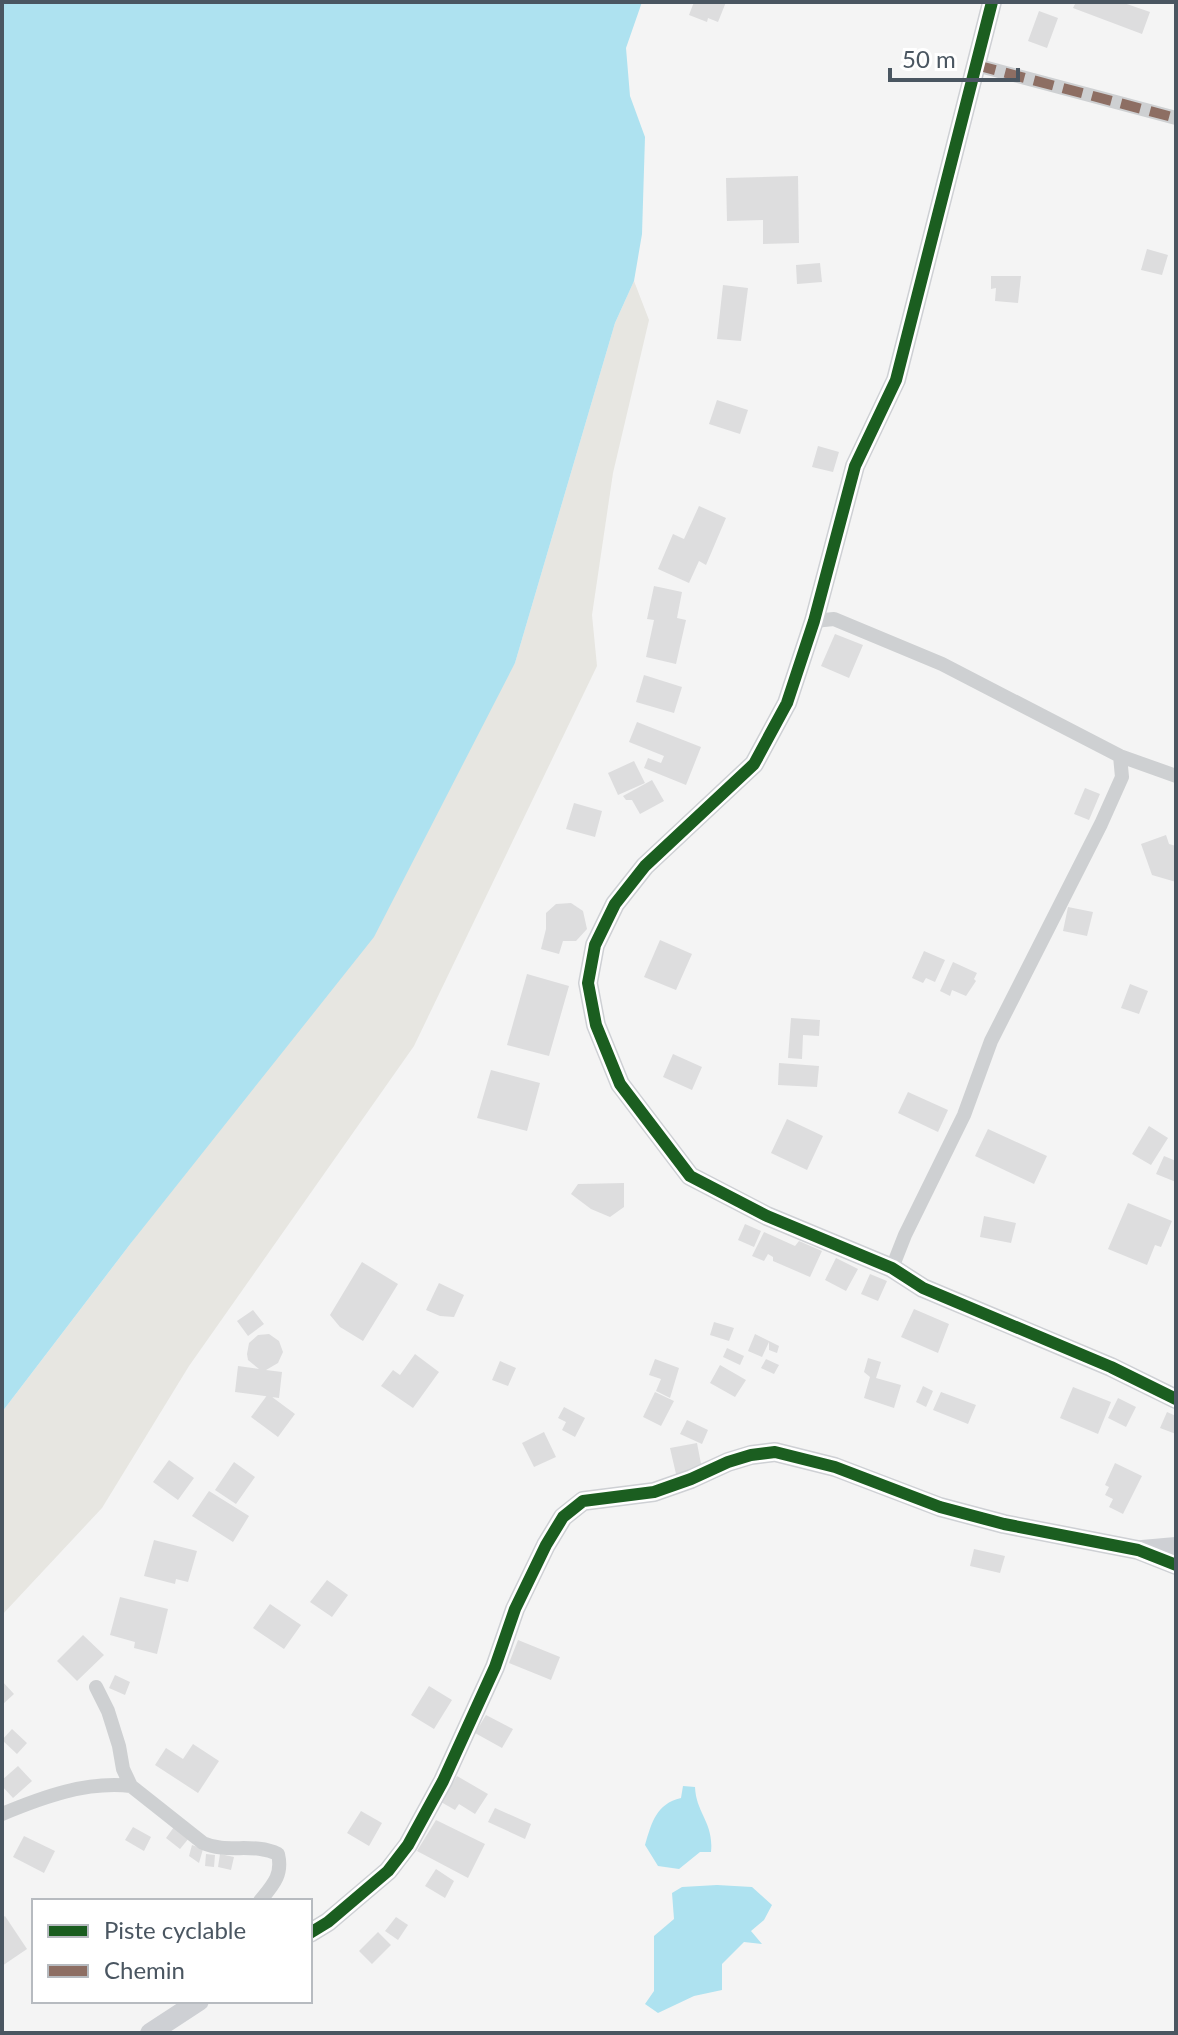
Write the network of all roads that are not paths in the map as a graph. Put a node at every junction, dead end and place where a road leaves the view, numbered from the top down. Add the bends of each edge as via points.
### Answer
1 (992, 2) edge
2 (976, 65) junction
3 (1176, 118) edge
4 (814, 621) junction
5 (1120, 756) junction
6 (1176, 776) edge
7 (892, 1268) junction
8 (1176, 1399) edge
9 (1176, 1547) edge
10 (1138, 1550) junction
11 (1176, 1565) edge
12 (96, 1687) dead end
13 (131, 1786) junction
14 (2, 1814) edge
15 (262, 1899) edge
16 (312, 1932) edge
17 (196, 2003) edge
18 (155, 2032) edge

1 - 2 street
2 - 3 street
2 - 4 street via 896,380 855,466
4 - 5 street via 834,619 942,664
4 - 7 street via 787,703 754,764 645,866 615,904 595,945 588,983 596,1025 620,1084 690,1176 767,1216
5 - 6 street
5 - 7 street via 1122,777 1107,812 991,1041 964,1115
7 - 8 street via 923,1288
9 - 10 street
10 - 11 street
10 - 16 street via 940,1507 835,1467 775,1452 728,1462 654,1492 583,1501 563,1517 546,1545 443,1781 408,1845 388,1871
12 - 13 street
13 - 14 street via 63,1792
13 - 15 street via 215,1849 267,1849 278,1854 278,1878
17 - 18 street

